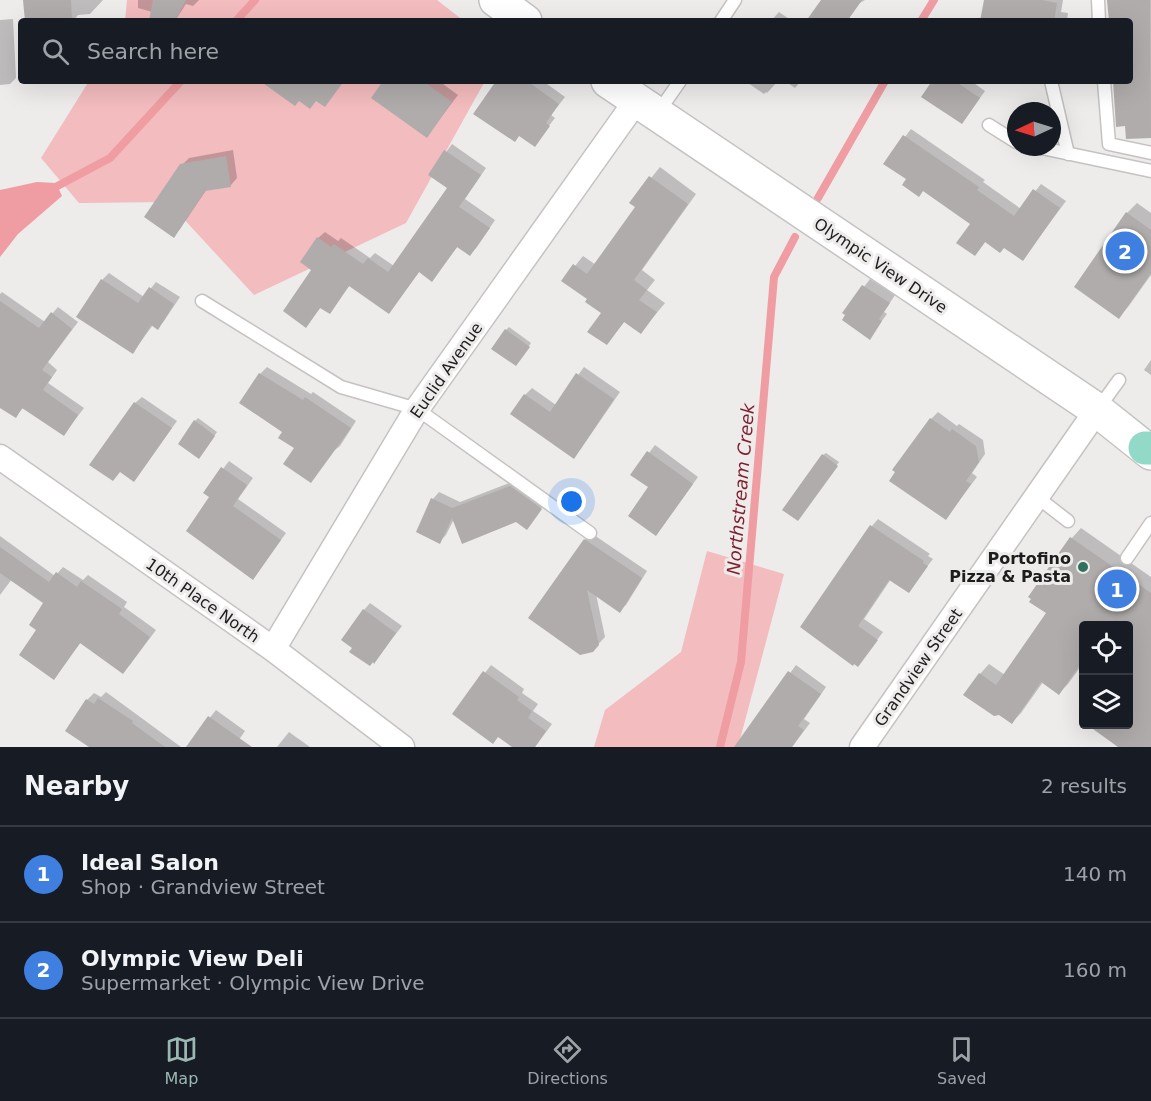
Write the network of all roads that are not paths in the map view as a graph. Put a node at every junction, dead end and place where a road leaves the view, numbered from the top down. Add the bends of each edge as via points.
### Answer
1 (496, 0) edge
2 (735, 0) edge
3 (1098, 0) edge
4 (521, 18) edge
5 (723, 18) edge
6 (1100, 18) edge
7 (612, 84) edge
8 (676, 84) edge
9 (1051, 84) edge
10 (1104, 84) edge
11 (646, 108) junction
12 (989, 125) dead end
13 (1007, 136) edge
14 (1061, 152) edge
15 (1151, 153) edge
16 (1068, 154) junction
17 (1151, 171) edge
18 (202, 301) dead end
19 (1119, 380) dead end
20 (417, 409) junction
21 (1097, 410) junction
22 (1149, 450) edge
23 (0, 457) edge
24 (1037, 497) junction
25 (1068, 521) dead end
26 (1151, 523) edge
27 (590, 533) dead end
28 (1127, 558) dead end
29 (273, 649) junction
30 (402, 747) edge
31 (862, 747) edge

1 - 4 main road
2 - 5 lane
3 - 6 lane
7 - 11 main road, Olympic View Drive
8 - 11 lane
9 - 16 lane
10 - 15 lane via 1109,144
11 - 20 street, Euclid Avenue
11 - 21 main road, Olympic View Drive
12 - 13 lane
14 - 16 lane
16 - 17 lane
18 - 20 lane via 341,387
19 - 21 lane
20 - 27 lane
20 - 29 street, Euclid Avenue
21 - 22 main road, Olympic View Drive
21 - 24 street, Grandview Street
23 - 29 street, 10th Place North
24 - 25 lane
24 - 31 street, Grandview Street
26 - 28 lane
29 - 30 street, 10th Place North

